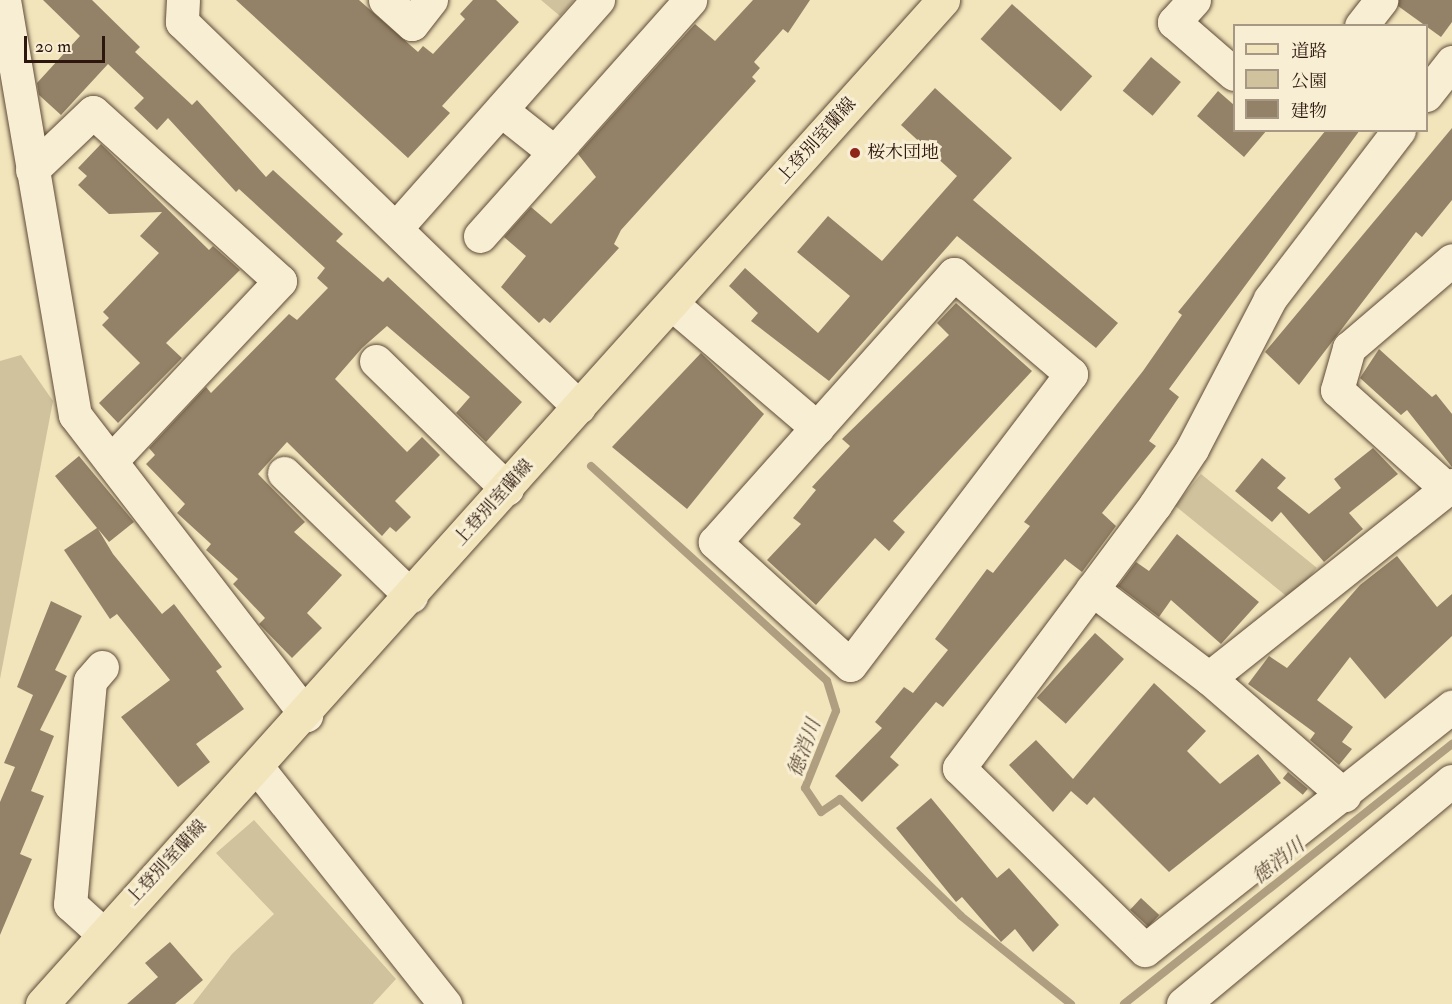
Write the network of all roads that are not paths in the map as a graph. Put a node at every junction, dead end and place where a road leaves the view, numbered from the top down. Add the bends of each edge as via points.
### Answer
1 (4, 0) edge
2 (183, 0) edge
3 (385, 0) edge
4 (431, 0) edge
5 (598, 0) edge
6 (690, 0) edge
7 (943, 0) edge
8 (1194, 0) edge
9 (1381, 0) edge
10 (1363, 24) edge
11 (1452, 62) edge
12 (1233, 73) edge
13 (1428, 92) edge
14 (501, 110) junction
15 (1397, 132) edge
16 (554, 152) junction
17 (32, 170) junction
18 (396, 228) junction
19 (480, 236) dead end
20 (1452, 260) edge
21 (672, 304) junction
22 (376, 361) dead end
23 (579, 407) junction
24 (817, 428) junction
25 (111, 461) junction
26 (284, 473) dead end
27 (1450, 487) edge
28 (507, 489) junction
29 (1092, 589) junction
30 (411, 596) junction
31 (102, 668) dead end
32 (1209, 678) junction
33 (1452, 707) edge
34 (306, 715) junction
35 (257, 767) junction
36 (1452, 781) edge
37 (1344, 795) junction
38 (102, 933) junction
39 (42, 1004) edge
40 (445, 1004) edge
41 (1183, 1004) edge

1 - 17 street
2 - 18 street via 182,22
3 - 4 street via 412,24
5 - 14 street
6 - 16 street
7 - 21 main road, 上登別室蘭線
8 - 12 street via 1174,22
9 - 10 street
11 - 13 street
14 - 16 street
14 - 18 street
15 - 29 street via 1270,299 1192,449
16 - 19 street
17 - 25 street via 75,415
17 - 25 street via 93,112 280,280
18 - 23 street
20 - 27 street via 1349,348 1337,390
21 - 23 main road, 上登別室蘭線
21 - 24 street
22 - 28 street
23 - 28 main road, 上登別室蘭線
24 - 24 street via 954,274 1071,374 850,665 715,542
25 - 34 street
26 - 30 street
27 - 32 street
28 - 30 main road, 上登別室蘭線
29 - 32 street
29 - 37 street via 959,768 1145,950
30 - 34 main road, 上登別室蘭線
31 - 38 street via 90,681 70,904
32 - 37 street
33 - 37 street
34 - 35 main road, 上登別室蘭線
35 - 38 main road, 上登別室蘭線
35 - 40 street
36 - 41 street
38 - 39 main road, 上登別室蘭線

